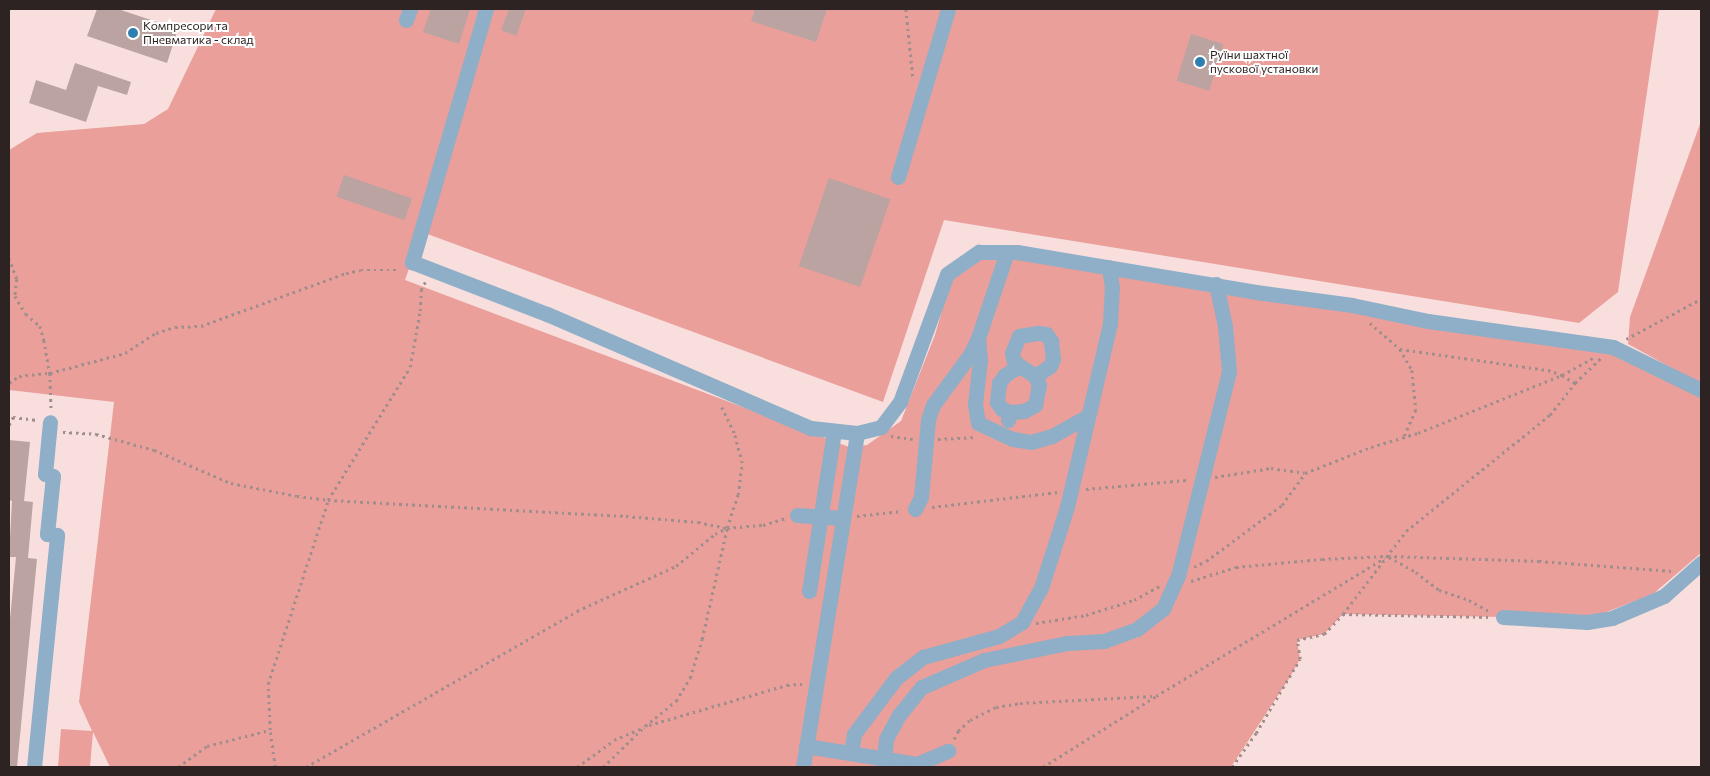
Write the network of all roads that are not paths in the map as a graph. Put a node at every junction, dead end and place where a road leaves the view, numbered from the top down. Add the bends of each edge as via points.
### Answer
1 (486, 9) edge
2 (948, 9) edge
3 (898, 177) dead end
4 (1007, 252) junction
5 (1110, 267) junction
6 (1216, 284) junction
7 (978, 338) junction
8 (1018, 367) junction
9 (1035, 376) junction
10 (1701, 390) edge
11 (1010, 412) junction
12 (1088, 416) junction
13 (49, 427) road end
14 (834, 430) junction
15 (857, 433) junction
16 (1003, 434) junction
17 (915, 509) road end
18 (797, 515) road end
19 (820, 518) junction
20 (843, 518) junction
21 (1697, 568) edge
22 (809, 591) dead end
23 (1503, 617) road end
24 (806, 746) junction
25 (948, 751) road end
26 (851, 753) junction
27 (884, 759) junction
28 (34, 767) edge
29 (803, 767) edge

1 - 14 lane via 412,262 547,314 811,428
2 - 3 lane
4 - 5 lane
4 - 7 lane
4 - 15 lane via 979,252 947,274 900,402 881,427
5 - 6 lane
5 - 12 lane via 1110,323
6 - 10 lane via 1428,320 1616,345
6 - 27 lane via 1225,326 1229,371 1204,479 1173,587 1163,608 1137,629 1104,640 1067,643 984,660 922,687 898,715 886,739
7 - 16 lane via 980,360 974,404 978,423
7 - 17 lane via 971,353 933,405 928,420 921,497
8 - 9 lane
8 - 9 lane via 1012,353 1019,336 1046,334 1051,341 1053,359 1050,366
8 - 11 lane via 1004,375 999,383 997,402
9 - 11 lane via 1039,386 1035,405 1024,411
11 - 16 lane
12 - 16 lane via 1052,436 1031,442
12 - 26 lane via 1041,588 1022,622 999,636 924,657 896,678 854,734
13 - 28 lane via 45,474 53,476 47,534 57,535
14 - 15 lane
14 - 19 lane
15 - 20 lane
18 - 19 lane
19 - 20 lane
19 - 22 lane
20 - 24 lane
21 - 23 lane via 1664,596 1612,618 1587,622
24 - 26 lane
24 - 29 lane
25 - 27 lane via 917,764
26 - 27 lane

